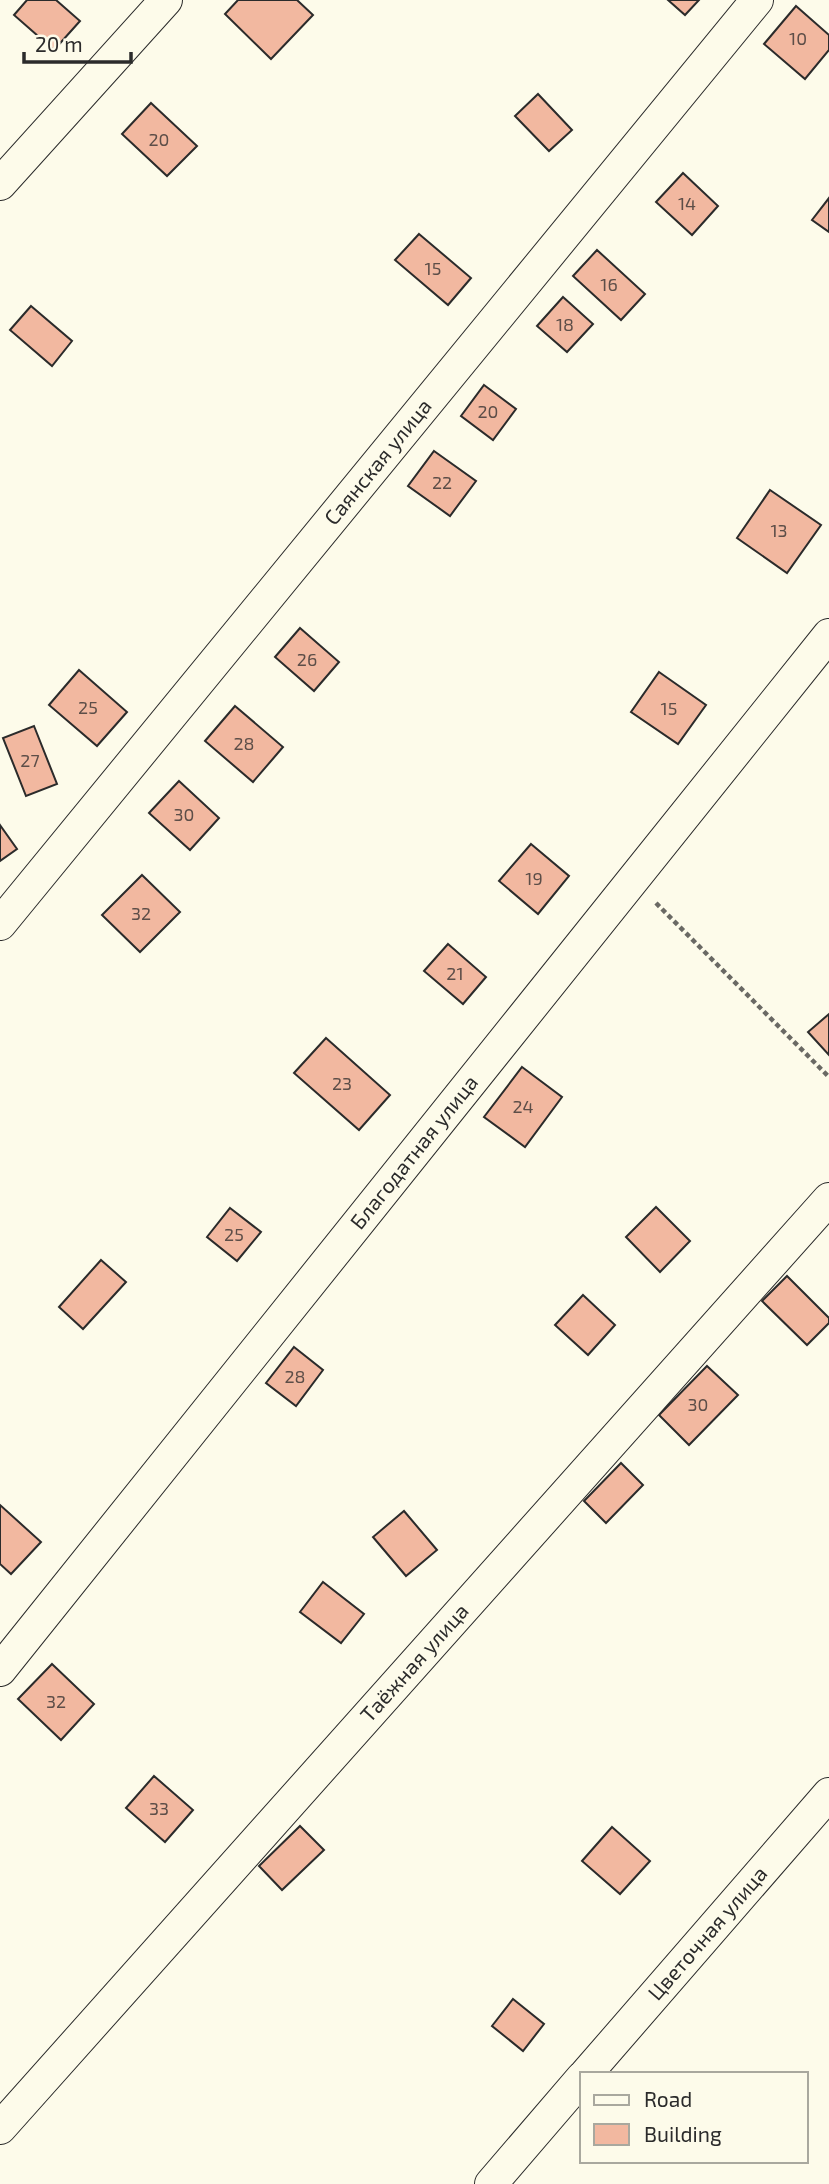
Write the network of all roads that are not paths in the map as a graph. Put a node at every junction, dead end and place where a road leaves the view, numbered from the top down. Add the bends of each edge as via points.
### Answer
1 (166, 0) edge
2 (757, 0) edge
3 (0, 184) edge
4 (829, 635) edge
5 (0, 924) edge
6 (829, 1199) edge
7 (0, 1670) edge
8 (829, 1794) edge
9 (588, 2072) edge
10 (580, 2080) edge
11 (0, 2128) edge
12 (491, 2184) edge

1 - 3 street
2 - 5 street, Саянская улица
4 - 7 street, Благодатная улица
6 - 11 street, Таёжная улица
8 - 9 street, Цветочная улица
10 - 12 street

